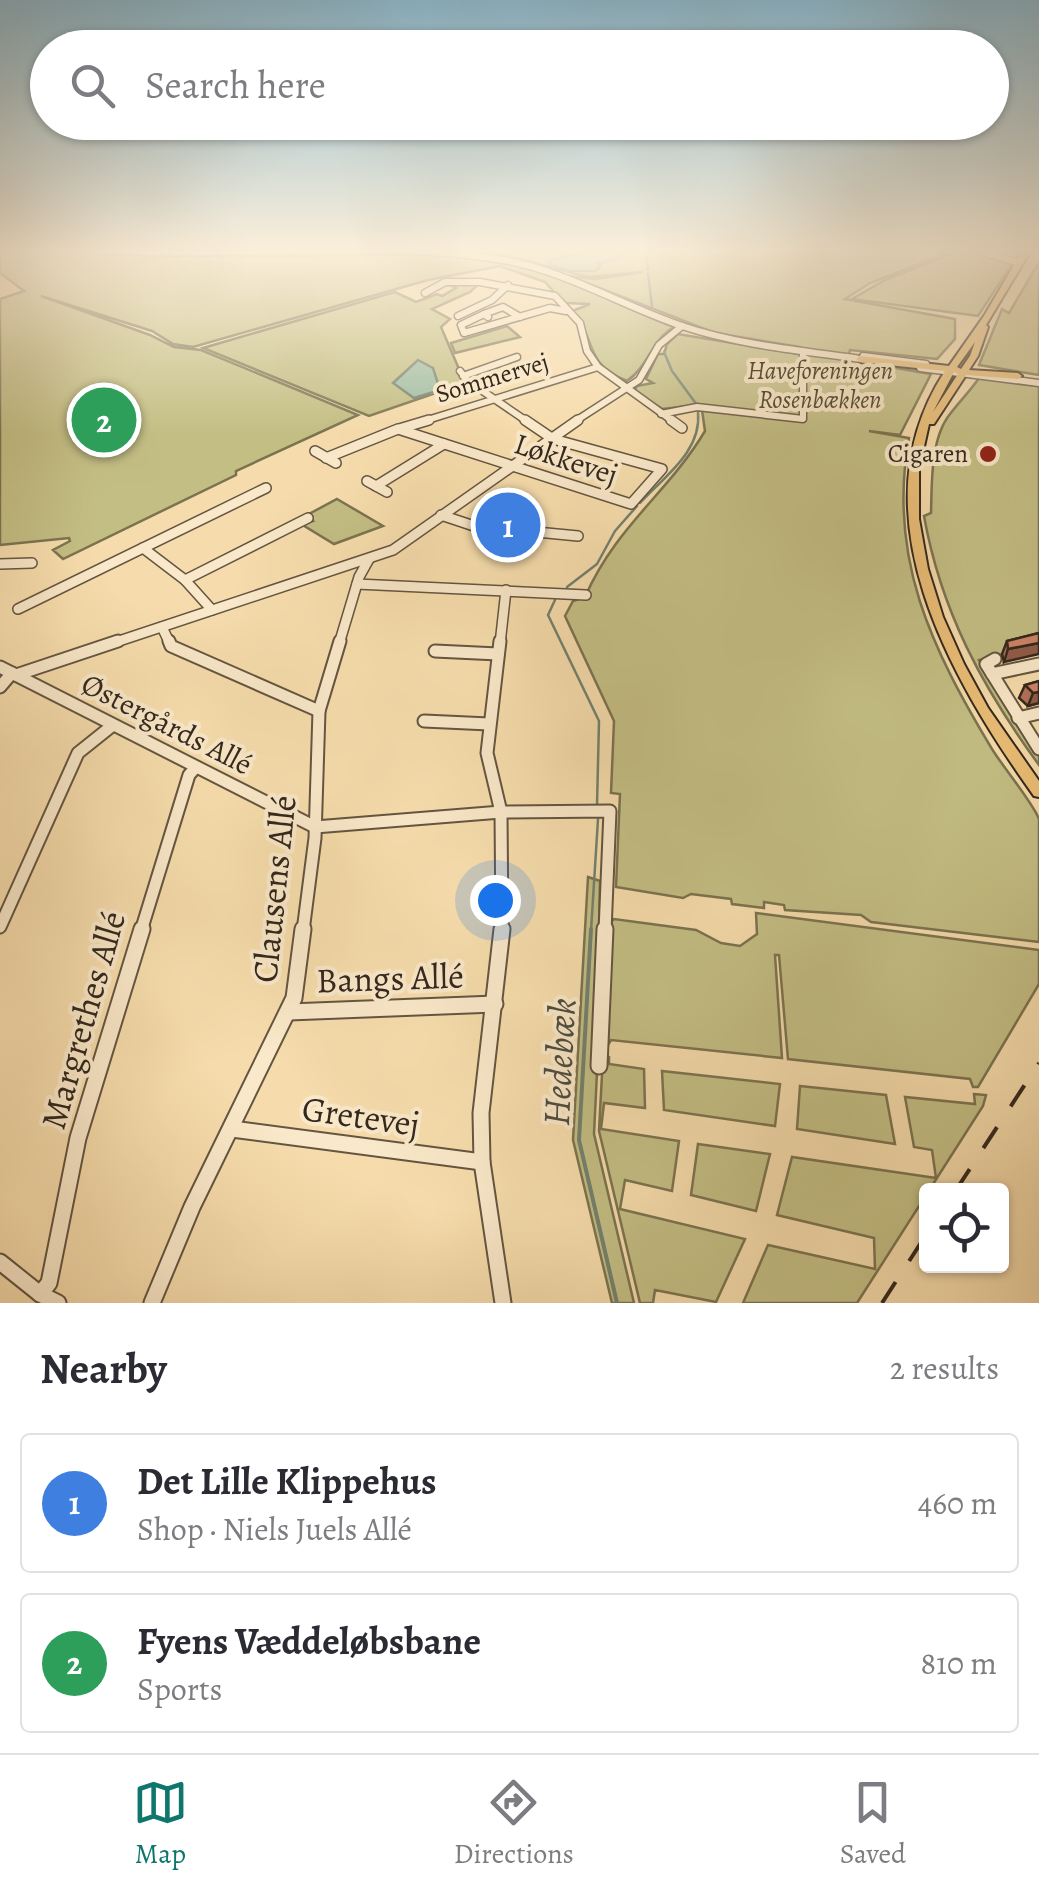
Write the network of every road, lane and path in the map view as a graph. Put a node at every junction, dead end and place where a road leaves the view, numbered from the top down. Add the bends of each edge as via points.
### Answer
1 (469, 311) edge
2 (493, 311) edge
3 (509, 311) edge
4 (541, 311) edge
5 (567, 311) edge
6 (646, 311) edge
7 (991, 311) edge
8 (484, 314) junction
9 (458, 316) dead end
10 (520, 317) junction
11 (986, 320) junction
12 (497, 323) junction
13 (682, 326) junction
14 (728, 338) junction
15 (969, 343) junction
16 (803, 355) dead end
17 (517, 357) dead end
18 (860, 359) joint
19 (598, 367) junction
20 (959, 371) junction
21 (1018, 376) joint
22 (1039, 381) edge
23 (626, 389) junction
24 (490, 398) junction
25 (938, 411) junction
26 (661, 414) junction
27 (682, 428) dead end
28 (398, 429) junction
29 (922, 437) junction
30 (550, 438) junction
31 (444, 444) junction
32 (315, 451) dead end
33 (508, 465) junction
34 (266, 488) dead end
35 (386, 492) dead end
36 (442, 515) junction
37 (308, 518) dead end
38 (578, 536) dead end
39 (143, 548) junction
40 (369, 559) junction
41 (32, 563) dead end
42 (355, 563) junction
43 (0, 564) edge
44 (185, 580) junction
45 (358, 580) junction
46 (506, 590) junction
47 (586, 596) dead end
48 (18, 609) dead end
49 (212, 610) junction
50 (162, 627) junction
51 (435, 651) dead end
52 (498, 654) junction
53 (995, 660) dead end
54 (1039, 664) edge
55 (0, 667) edge
56 (992, 674) junction
57 (6, 680) edge
58 (319, 712) junction
59 (1039, 713) edge
60 (1018, 718) junction
61 (424, 721) dead end
62 (489, 724) junction
63 (113, 725) junction
64 (1039, 749) edge
65 (196, 767) junction
66 (1039, 792) edge
67 (501, 812) junction
68 (315, 828) junction
69 (0, 926) edge
70 (494, 1004) junction
71 (289, 1012) junction
72 (599, 1066) dead end
73 (232, 1129) junction
74 (482, 1162) junction
75 (0, 1262) edge
76 (40, 1294) junction
77 (58, 1303) edge
78 (152, 1303) edge
79 (503, 1303) edge

1 - 9 street
2 - 8 street
3 - 10 street
4 - 10 street
5 - 19 street via 580,323 586,351
6 - 13 street
7 - 11 main road
8 - 12 street
8 - 12 street via 461,325 464,333
10 - 12 street
11 - 15 main road
11 - 20 main road
13 - 14 street
13 - 23 street
14 - 18 street
14 - 20 street
15 - 20 main road
15 - 20 main road
16 - 26 street via 803,419 692,407
17 - 24 street via 462,373
18 - 20 main road
19 - 23 street
19 - 24 street, Sommervej
20 - 21 main road
20 - 22 street
20 - 25 main road
20 - 25 main road via 968,377
20 - 29 main road via 925,420
21 - 22 street
23 - 26 street
23 - 30 street
24 - 28 street, Sommervej
24 - 30 street
25 - 29 main road
26 - 27 street
28 - 31 street, Løkkevej
28 - 32 street via 331,460
29 - 66 main road via 913,489 927,585 962,671
30 - 33 street
30 - 33 street, Løkkevej via 662,469 631,504
31 - 33 street, Løkkevej
31 - 35 street via 372,484
33 - 36 street
34 - 39 street
36 - 38 street via 474,526
36 - 40 street via 394,550
37 - 44 street
39 - 44 street
39 - 48 street
40 - 42 street
40 - 45 street, Clausens Allé
41 - 43 street
42 - 45 street
42 - 49 street
44 - 49 street
45 - 46 street
45 - 58 street, Clausens Allé
46 - 47 street
46 - 52 street
49 - 50 street
50 - 57 street
50 - 58 street via 172,646
51 - 52 street
52 - 62 street
53 - 56 street via 986,663
54 - 56 street
55 - 57 street, Østergårds Allé
56 - 60 street
57 - 63 street, Østergårds Allé
58 - 68 street, Clausens Allé
59 - 60 street
60 - 64 street
61 - 62 street
62 - 67 street via 487,753
63 - 65 street, Østergårds Allé
63 - 69 street via 78,752
65 - 68 street, Østergårds Allé
65 - 76 street, Margrethes Allé via 78,1138 49,1283
67 - 68 street
67 - 70 street via 502,945
67 - 72 street via 610,811
68 - 71 street, Clausens Allé
70 - 71 street, Bangs Allé
70 - 74 street
71 - 73 street, Clausens Allé
73 - 74 street, Gretevej
73 - 78 street, Clausens Allé
74 - 79 street
75 - 76 street
76 - 77 street

